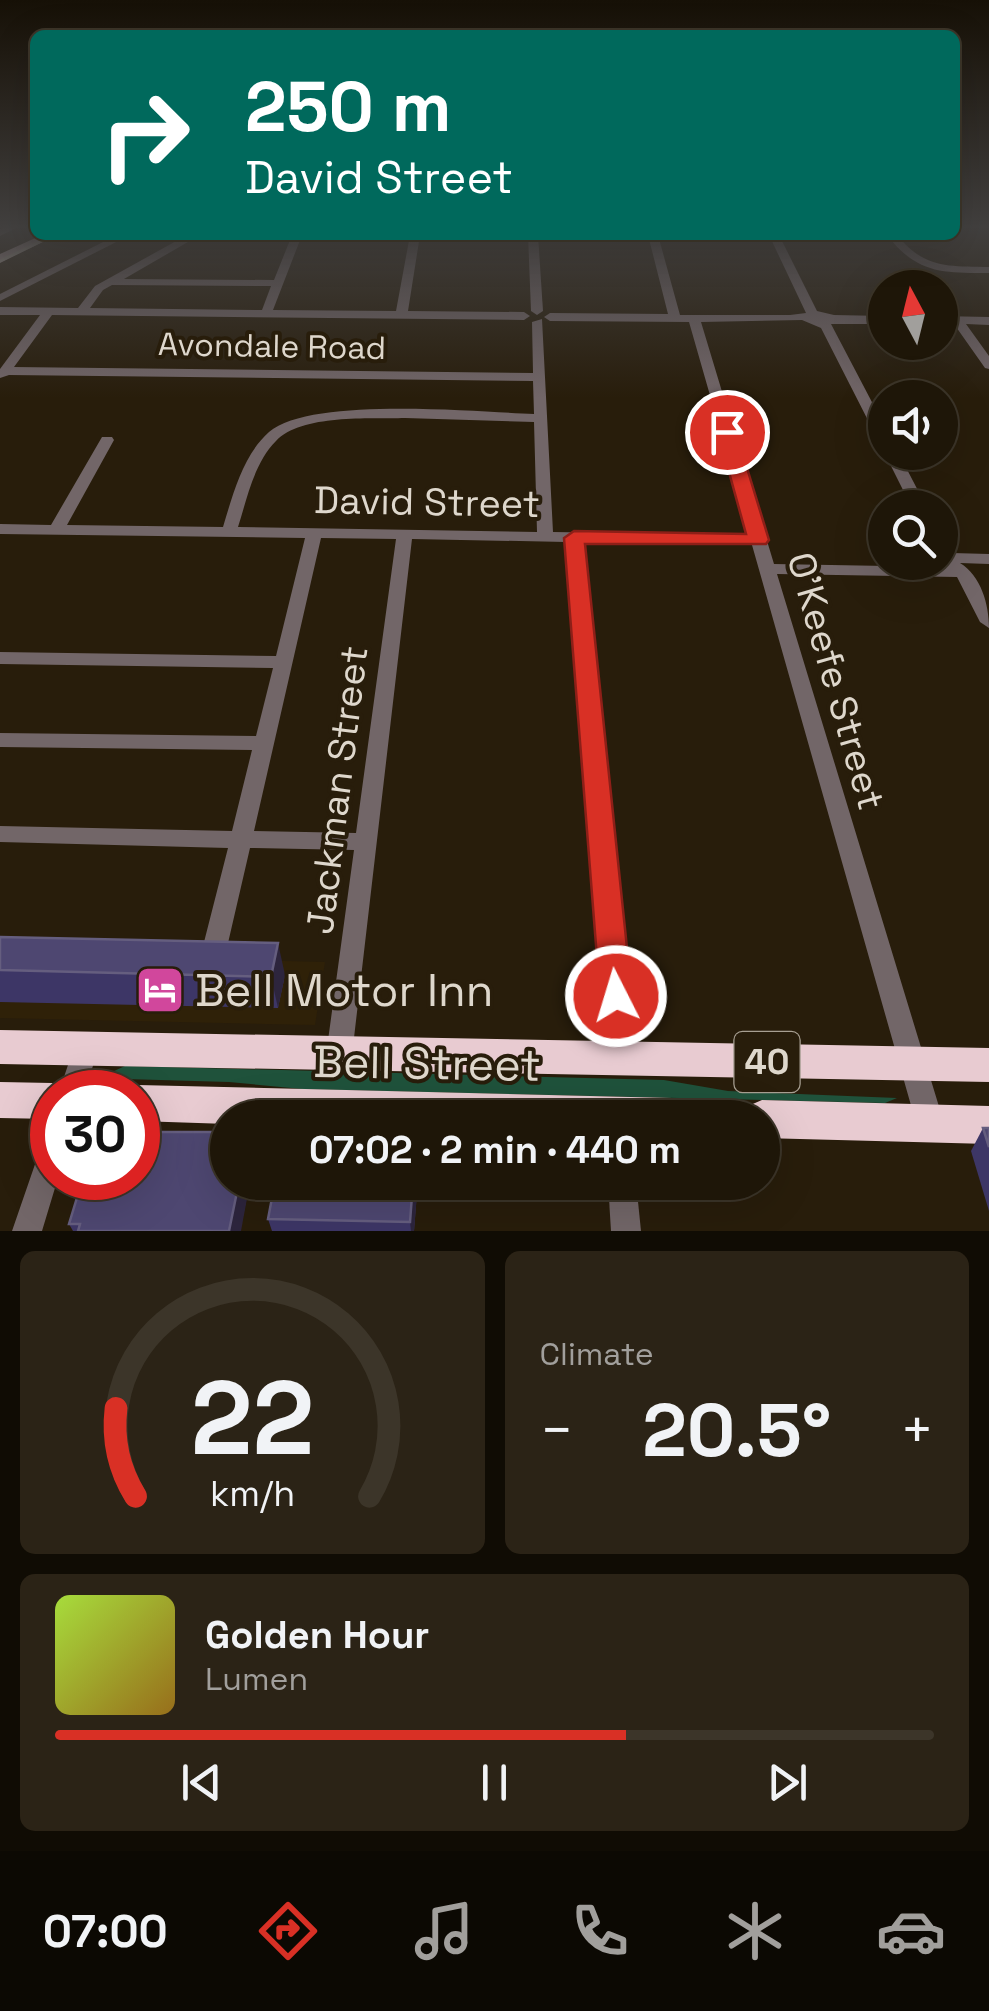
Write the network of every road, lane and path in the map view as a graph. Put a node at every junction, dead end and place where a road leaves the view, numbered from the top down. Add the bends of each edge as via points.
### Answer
1 (31, 282) edge
2 (110, 282) edge
3 (185, 282) edge
4 (407, 282) edge
5 (535, 282) edge
6 (665, 282) edge
7 (795, 282) edge
8 (278, 283) joint
9 (0, 298) edge
10 (0, 311) edge
11 (49, 311) junction
12 (81, 312) junction
13 (266, 314) junction
14 (401, 316) junction
15 (537, 316) junction
16 (810, 316) junction
17 (675, 318) junction
18 (694, 318) junction
19 (958, 320) joint
20 (868, 321) edge
21 (989, 321) edge
22 (829, 322) junction
23 (989, 364) edge
24 (2, 374) edge
25 (538, 377) junction
26 (868, 404) edge
27 (540, 418) junction
28 (107, 440) dead end
29 (0, 529) edge
30 (56, 530) junction
31 (229, 530) junction
32 (314, 533) junction
33 (406, 534) junction
34 (545, 536) junction
35 (574, 538) junction
36 (758, 540) junction
37 (958, 554) edge
38 (989, 559) edge
39 (958, 567) edge
40 (767, 569) junction
41 (963, 572) junction
42 (989, 622) edge
43 (0, 658) edge
44 (283, 662) junction
45 (0, 740) edge
46 (264, 743) junction
47 (0, 834) edge
48 (243, 838) junction
49 (366, 842) junction
50 (174, 955) edge
51 (0, 1047) edge
52 (85, 1048) junction
53 (338, 1054) junction
54 (622, 1061) junction
55 (912, 1064) junction
56 (989, 1065) edge
57 (78, 1070) edge
58 (0, 1100) edge
59 (30, 1101) edge
60 (160, 1105) edge
61 (210, 1106) edge
62 (780, 1119) edge
63 (930, 1123) junction
64 (989, 1124) edge
65 (37, 1200) edge
66 (623, 1200) edge
67 (27, 1231) edge
68 (626, 1231) edge

1 - 9 street
2 - 12 street
3 - 8 street
4 - 14 street
5 - 15 street
6 - 17 street
7 - 16 street
8 - 13 street
10 - 11 street
11 - 12 street
11 - 24 street
12 - 13 street
13 - 14 street
14 - 15 street
15 - 17 street
15 - 25 street
16 - 18 street
16 - 22 street
17 - 18 street
18 - 36 street, O'Keefe Street
19 - 21 street
19 - 23 street
20 - 22 street
22 - 26 street
24 - 25 street, Avondale Road
25 - 27 street
27 - 31 street via 306,420 278,431 262,448
27 - 34 street
28 - 30 street
29 - 30 street, David Street
30 - 31 street, David Street
31 - 32 street, David Street
32 - 33 street, David Street
32 - 44 street
33 - 34 street, David Street
33 - 49 street, Jackman Street
34 - 35 street, David Street
35 - 36 street, David Street
35 - 54 street
36 - 40 street, O'Keefe Street
37 - 38 street
39 - 41 street
40 - 41 street
40 - 55 street, O'Keefe Street
41 - 42 street
43 - 44 street
44 - 46 street
45 - 46 street
46 - 48 street
47 - 48 street
48 - 49 street
48 - 50 street via 213,956
49 - 53 street, Jackman Street
51 - 52 highway, Bell Street / 40
52 - 53 highway, Bell Street / 40
52 - 57 street
53 - 54 highway, Bell Street / 40
54 - 55 highway, Bell Street / 40
55 - 56 highway, Bell Street / 40
55 - 63 street, O'Keefe Street
58 - 59 highway
60 - 61 highway, Bell Street / 40
62 - 63 highway, 40
63 - 64 highway, 40
65 - 67 street
66 - 68 street

